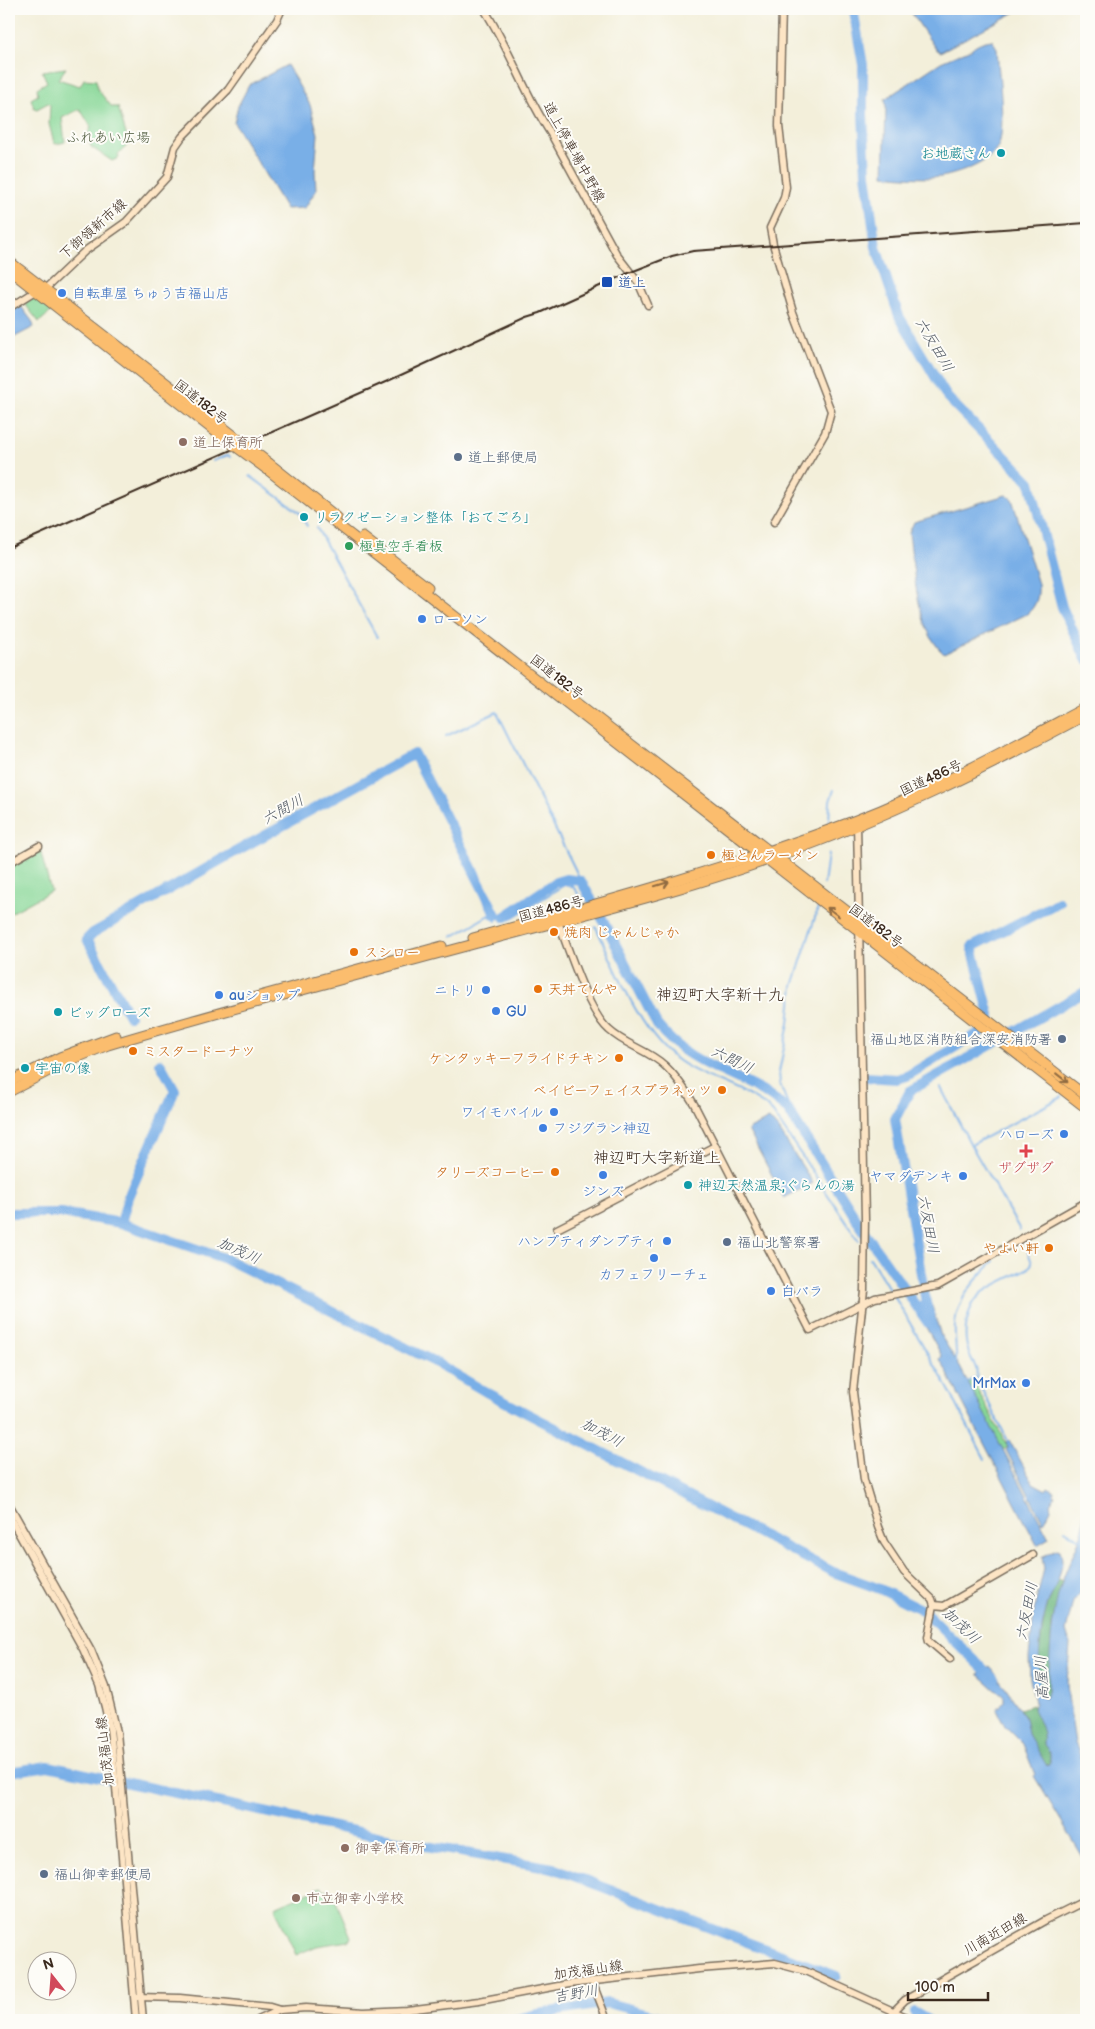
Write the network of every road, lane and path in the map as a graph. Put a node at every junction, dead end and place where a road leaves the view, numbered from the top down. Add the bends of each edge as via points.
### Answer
1 (282, 9) edge
2 (484, 9) edge
3 (782, 9) edge
4 (9, 261) edge
5 (9, 270) edge
6 (40, 290) junction
7 (648, 304) dead end
8 (9, 308) edge
9 (82, 310) dead end
10 (69, 312) junction
11 (82, 334) dead end
12 (774, 522) dead end
13 (1086, 707) edge
14 (1086, 715) edge
15 (857, 823) junction
16 (39, 846) dead end
17 (769, 856) junction
18 (9, 863) edge
19 (557, 919) junction
20 (860, 921) junction
21 (860, 932) junction
22 (992, 1028) junction
23 (1007, 1039) junction
24 (9, 1082) edge
25 (9, 1092) edge
26 (1086, 1096) edge
27 (1086, 1108) edge
28 (715, 1146) junction
29 (1086, 1202) edge
30 (557, 1230) dead end
31 (862, 1305) junction
32 (9, 1504) edge
33 (9, 1516) edge
34 (1032, 1555) dead end
35 (934, 1605) junction
36 (950, 1659) dead end
37 (118, 1781) junction
38 (1086, 1900) edge
39 (592, 1982) junction
40 (137, 1997) junction
41 (280, 2010) junction
42 (894, 2011) junction
43 (136, 2020) edge
44 (143, 2020) edge
45 (258, 2020) edge
46 (607, 2020) edge
47 (913, 2020) edge

1 - 6 street, 下御領新市線 via 228,90 175,147 167,177 126,222 85,251
2 - 7 street, 道上停車場中野線 via 539,117
3 - 12 street via 779,126 786,187 770,228 793,312 831,411 825,432
4 - 6 highway, 国道182号
5 - 6 highway, 国道182号
6 - 8 street, 下御領新市線
6 - 10 highway, 国道182号
9 - 10 highway
10 - 11 highway
10 - 17 highway, 国道182号, bridge
13 - 15 highway, 国道486号
14 - 15 highway, 国道486号 via 994,764
15 - 17 highway, 国道486号
15 - 20 street
16 - 18 street
17 - 19 highway, 国道486号 via 669,892
17 - 20 highway, 国道182号
21 -> 17 highway, 国道182号
19 - 24 highway, 国道486号 via 105,1039
19 - 25 highway, 国道486号 via 108,1045 64,1063
19 - 28 street via 596,1015 620,1039 664,1064 694,1104
20 - 21 street
20 - 22 highway, 国道182号
21 - 22 highway, 国道182号
21 - 31 street via 865,1219
22 - 23 highway, 国道182号
23 -> 26 highway, 国道182号
23 - 27 highway, 国道182号
28 - 30 street
28 - 31 street via 810,1330
29 - 31 street via 938,1286 875,1298
31 - 35 street via 853,1392 864,1480 884,1542 904,1572 928,1594
32 - 37 street, 加茂福山線 via 90,1650 106,1687 117,1732
33 - 37 street, 加茂福山線 via 83,1649 99,1686
34 - 35 street via 944,1606
35 - 36 street via 929,1641
37 - 40 street, 加茂福山線
38 - 42 street, 川南近田線 via 905,2000
39 - 41 street, 加茂福山線 via 407,2010
39 - 42 street, 加茂福山線 via 775,1964 805,1970
39 - 46 street
40 - 41 street via 200,2000
40 - 43 street, 加茂福山線
40 - 44 street, 加茂福山線
41 - 45 street, 加茂福山線
42 - 47 street, 加茂福山線

